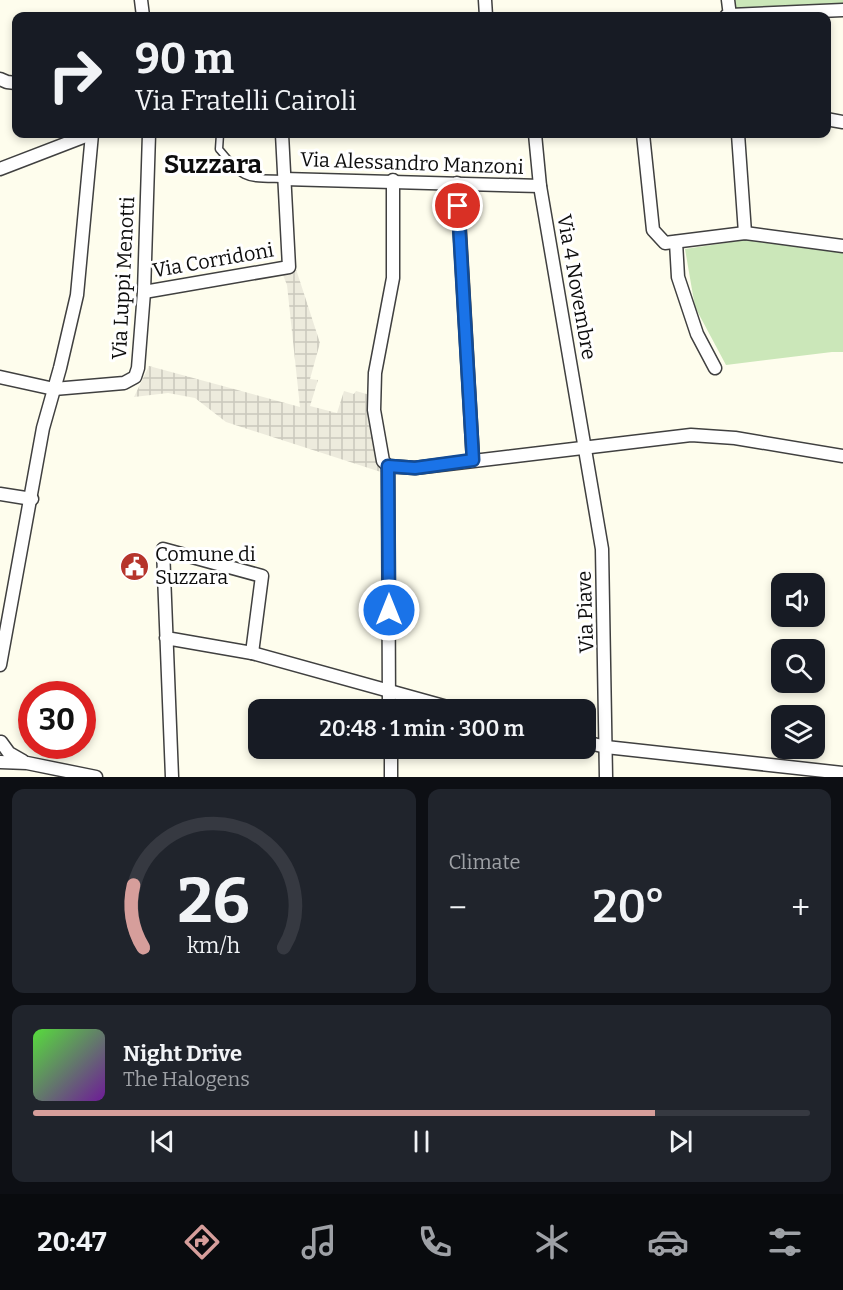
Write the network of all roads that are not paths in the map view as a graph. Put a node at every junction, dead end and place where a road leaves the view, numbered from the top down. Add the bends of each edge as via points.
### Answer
1 (843, 10) edge
2 (805, 12) edge
3 (81, 138) edge
4 (92, 138) edge
5 (149, 138) edge
6 (220, 138) edge
7 (282, 138) edge
8 (535, 138) edge
9 (643, 138) edge
10 (738, 138) edge
11 (0, 169) edge
12 (284, 179) junction
13 (393, 180) junction
14 (457, 183) junction
15 (540, 186) junction
16 (745, 233) junction
17 (676, 242) junction
18 (843, 246) edge
19 (144, 292) junction
20 (715, 368) dead end
21 (0, 377) edge
22 (54, 389) junction
23 (585, 447) junction
24 (843, 456) edge
25 (473, 460) junction
26 (388, 466) junction
27 (0, 494) edge
28 (32, 499) junction
29 (166, 638) junction
30 (252, 653) junction
31 (0, 665) edge
32 (389, 692) junction
33 (389, 699) edge
34 (416, 699) edge
35 (0, 742) edge
36 (596, 745) edge
37 (606, 747) junction
38 (391, 759) edge
39 (0, 761) edge
40 (27, 763) junction
41 (843, 773) edge
42 (96, 777) edge
43 (172, 777) edge
44 (392, 777) edge
45 (606, 777) edge

1 - 2 street
3 - 11 street
4 - 22 street via 77,295
5 - 19 street, Via Luppi Menotti
6 - 12 lane via 219,149 240,173 249,178
7 - 12 street
8 - 15 street, Via 4 Novembre
9 - 17 street via 653,230 665,243
10 - 16 street
12 - 13 street, Via Alessandro Manzoni
12 - 19 street, Via Corridoni via 289,267
13 - 14 street, Via Alessandro Manzoni
13 - 26 street via 393,278 375,373 374,410 383,461
14 - 15 street, Via Alessandro Manzoni
14 - 25 street
15 - 23 street, Via 4 Novembre
16 - 17 street
16 - 18 street
17 - 20 street via 678,277 696,334
19 - 22 street, Via Luppi Menotti via 135,377 124,383
21 - 22 street
22 - 28 street via 43,428
23 - 24 street via 691,435 735,438
23 - 25 street
23 - 37 street, Via Piave via 602,549
25 - 26 street via 415,468
26 - 32 street
27 - 28 street
28 - 31 street
29 - 30 street
29 - 30 street via 163,549 262,576
29 - 43 street
30 - 32 street
32 - 33 street
32 - 34 street
35 - 39 street
35 - 40 street via 9,753
36 - 37 street
37 - 41 street
37 - 45 street, Via Piave
38 - 44 street
39 - 40 street
40 - 42 street

